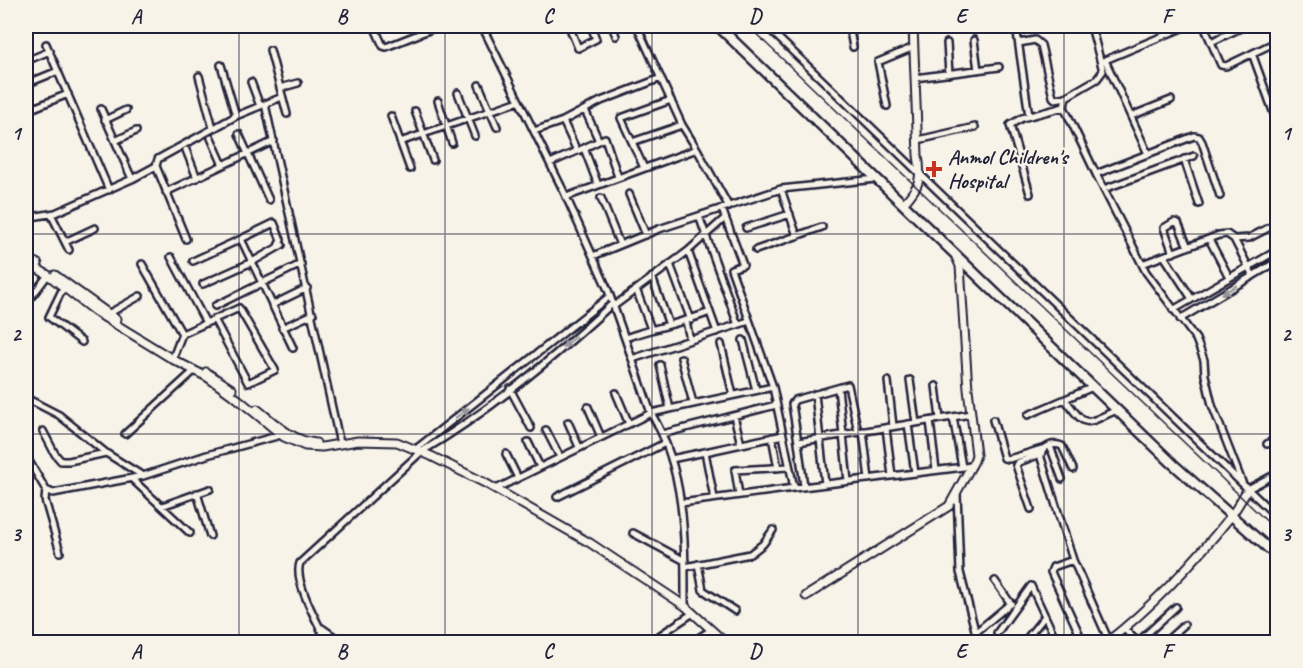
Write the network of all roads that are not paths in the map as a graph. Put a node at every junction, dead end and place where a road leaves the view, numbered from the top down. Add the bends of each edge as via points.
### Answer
1 (374, 26) edge
2 (439, 26) edge
3 (483, 26) edge
4 (569, 26) edge
5 (591, 26) edge
6 (612, 26) edge
7 (637, 26) edge
8 (718, 26) edge
9 (766, 26) edge
10 (871, 26) edge
11 (913, 26) edge
12 (1016, 26) edge
13 (1091, 26) edge
14 (1187, 26) edge
15 (1204, 26) edge
16 (1245, 26) edge
17 (849, 28) edge
18 (616, 36) dead end
19 (974, 40) dead end
20 (1278, 41) edge
21 (1211, 42) junction
22 (947, 43) dead end
23 (1018, 43) junction
24 (46, 44) dead end
25 (854, 47) dead end
26 (914, 47) junction
27 (50, 51) junction
28 (270, 51) dead end
29 (1251, 54) junction
30 (1103, 60) junction
31 (26, 61) edge
32 (221, 65) dead end
33 (999, 67) dead end
34 (978, 70) junction
35 (58, 71) junction
36 (949, 74) junction
37 (199, 76) dead end
38 (661, 78) junction
39 (915, 78) junction
40 (251, 82) dead end
41 (298, 83) dead end
42 (26, 84) edge
43 (479, 86) dead end
44 (280, 88) junction
45 (458, 93) dead end
46 (68, 94) junction
47 (282, 97) junction
48 (1066, 97) junction
49 (671, 100) junction
50 (1171, 100) dead end
51 (438, 101) dead end
52 (519, 101) junction
53 (264, 104) junction
54 (887, 106) dead end
55 (1064, 107) junction
56 (101, 109) dead end
57 (126, 110) dead end
58 (585, 110) junction
59 (26, 111) edge
60 (415, 111) dead end
61 (489, 111) junction
62 (287, 114) dead end
63 (236, 116) junction
64 (391, 116) dead end
65 (1029, 116) junction
66 (1131, 116) junction
67 (468, 118) junction
68 (105, 120) junction
69 (563, 122) junction
70 (446, 125) junction
71 (682, 125) junction
72 (1278, 125) edge
73 (975, 127) dead end
74 (213, 128) junction
75 (497, 128) dead end
76 (136, 131) dead end
77 (534, 131) junction
78 (423, 133) junction
79 (239, 134) dead end
80 (475, 136) dead end
81 (211, 138) dead end
82 (918, 140) junction
83 (115, 141) junction
84 (274, 141) junction
85 (599, 141) junction
86 (400, 142) junction
87 (633, 142) junction
88 (452, 144) dead end
89 (584, 148) junction
90 (697, 149) junction
91 (186, 150) dead end
92 (577, 151) junction
93 (248, 154) junction
94 (1148, 154) junction
95 (1194, 156) dead end
96 (1184, 159) junction
97 (433, 160) dead end
98 (550, 163) junction
99 (223, 165) junction
100 (156, 166) junction
101 (644, 168) junction
102 (410, 169) dead end
103 (921, 174) junction
104 (1096, 174) junction
105 (618, 177) junction
106 (197, 178) junction
107 (878, 179) junction
108 (132, 180) junction
109 (598, 185) junction
110 (781, 189) junction
111 (1104, 189) junction
112 (109, 190) junction
113 (166, 192) junction
114 (629, 194) dead end
115 (1030, 194) dead end
116 (1220, 196) dead end
117 (566, 197) junction
118 (601, 198) dead end
119 (269, 200) dead end
120 (903, 204) junction
121 (1199, 204) dead end
122 (726, 208) junction
123 (51, 214) junction
124 (790, 214) junction
125 (699, 216) junction
126 (26, 218) edge
127 (725, 218) junction
128 (1278, 223) edge
129 (822, 227) dead end
130 (95, 228) dead end
131 (746, 228) dead end
132 (646, 235) junction
133 (706, 235) junction
134 (797, 236) junction
135 (186, 239) dead end
136 (241, 239) junction
137 (1209, 239) junction
138 (1234, 239) junction
139 (66, 242) junction
140 (620, 245) junction
141 (1188, 247) junction
142 (69, 250) dead end
143 (756, 250) dead end
144 (1278, 250) edge
145 (688, 251) junction
146 (953, 252) junction
147 (1173, 252) junction
148 (26, 256) edge
149 (593, 256) junction
150 (1164, 256) junction
151 (171, 257) dead end
152 (193, 261) dead end
153 (1278, 261) edge
154 (26, 262) edge
155 (252, 262) junction
156 (142, 264) dead end
157 (302, 264) junction
158 (670, 264) junction
159 (1142, 264) junction
160 (1248, 266) junction
161 (48, 276) junction
162 (1252, 276) junction
163 (652, 277) junction
164 (1229, 277) junction
165 (203, 284) dead end
166 (262, 284) junction
167 (63, 288) junction
168 (307, 288) junction
169 (636, 289) junction
170 (140, 296) dead end
171 (610, 297) junction
172 (1192, 299) junction
173 (26, 304) edge
174 (272, 305) junction
175 (613, 305) junction
176 (215, 306) dead end
177 (1173, 310) junction
178 (710, 312) junction
179 (108, 314) junction
180 (313, 314) junction
181 (214, 319) junction
182 (1180, 319) junction
183 (688, 320) junction
184 (749, 321) junction
185 (206, 323) junction
186 (669, 325) junction
187 (738, 325) junction
188 (282, 328) junction
189 (651, 329) junction
190 (717, 332) junction
191 (182, 334) junction
192 (625, 338) junction
193 (690, 340) junction
194 (743, 340) dead end
195 (82, 342) dead end
196 (721, 344) dead end
197 (292, 348) dead end
198 (681, 358) dead end
199 (178, 359) junction
200 (632, 359) junction
201 (660, 364) dead end
202 (194, 371) junction
203 (910, 380) dead end
204 (888, 381) dead end
205 (936, 386) dead end
206 (773, 387) junction
207 (1094, 387) junction
208 (837, 388) junction
209 (510, 389) junction
210 (756, 390) junction
211 (616, 393) dead end
212 (815, 394) junction
213 (733, 395) junction
214 (26, 398) edge
215 (1065, 399) junction
216 (693, 403) junction
217 (777, 405) junction
218 (588, 407) dead end
219 (670, 409) junction
220 (1117, 410) junction
221 (651, 413) junction
222 (971, 414) junction
223 (1028, 415) dead end
224 (734, 416) junction
225 (953, 417) junction
226 (940, 419) junction
227 (993, 420) dead end
228 (930, 421) junction
229 (568, 422) dead end
230 (916, 423) junction
231 (629, 424) junction
232 (908, 424) junction
233 (890, 427) junction
234 (531, 428) dead end
235 (546, 430) dead end
236 (43, 431) dead end
237 (282, 432) junction
238 (861, 432) junction
239 (125, 434) dead end
240 (662, 434) junction
241 (842, 434) junction
242 (783, 435) junction
243 (601, 437) junction
244 (772, 437) junction
245 (820, 438) junction
246 (1278, 438) edge
247 (798, 441) junction
248 (528, 442) dead end
249 (665, 443) junction
250 (340, 444) junction
251 (741, 444) junction
252 (1267, 444) dead end
253 (579, 447) junction
254 (1047, 447) junction
255 (418, 451) junction
256 (705, 452) junction
257 (106, 453) junction
258 (506, 454) dead end
259 (1040, 454) junction
260 (26, 456) edge
261 (560, 457) junction
262 (671, 459) junction
263 (972, 466) junction
264 (540, 467) junction
265 (962, 467) junction
266 (778, 468) junction
267 (789, 468) junction
268 (1073, 469) dead end
269 (936, 470) junction
270 (915, 473) junction
271 (1278, 473) edge
272 (143, 476) junction
273 (892, 476) junction
274 (518, 478) junction
275 (132, 479) junction
276 (869, 479) junction
277 (1062, 479) dead end
278 (848, 481) junction
279 (825, 484) junction
280 (804, 486) junction
281 (1246, 487) junction
282 (794, 488) junction
283 (210, 489) dead end
284 (496, 489) junction
285 (46, 490) junction
286 (957, 492) junction
287 (197, 494) junction
288 (739, 495) junction
289 (557, 497) dead end
290 (714, 498) junction
291 (681, 503) junction
292 (162, 506) junction
293 (1031, 509) dead end
294 (1232, 515) junction
295 (1278, 518) edge
296 (773, 530) dead end
297 (190, 533) dead end
298 (633, 533) dead end
299 (210, 536) dead end
300 (60, 552) dead end
301 (1278, 557) edge
302 (1073, 560) junction
303 (685, 564) junction
304 (698, 564) junction
305 (995, 581) dead end
306 (806, 596) dead end
307 (685, 606) junction
308 (1013, 606) junction
309 (1176, 607) dead end
310 (735, 611) dead end
311 (693, 613) junction
312 (1045, 616) junction
313 (1184, 625) dead end
314 (319, 626) junction
315 (1124, 629) junction
316 (711, 630) junction
317 (975, 633) junction
318 (997, 633) dead end
319 (1029, 636) junction
320 (327, 642) edge
321 (342, 642) edge
322 (650, 642) edge
323 (692, 642) edge
324 (726, 642) edge
325 (978, 642) edge
326 (1024, 642) edge
327 (1032, 642) edge
328 (1057, 642) edge
329 (1083, 642) edge
330 (1108, 642) edge
331 (1135, 642) edge
332 (1165, 642) edge

1 - 2 street via 386,47
3 - 52 street
4 - 5 street via 578,48 596,39
6 - 18 street
7 - 38 street
8 - 107 main road
9 - 103 street
10 - 17 street
11 - 26 street
12 - 23 street
13 - 30 street
14 - 30 street
15 - 21 street
16 - 21 street
17 - 25 street
19 - 34 street
20 - 29 street
21 - 29 street via 1224,66
22 - 36 street
23 - 48 street via 1035,40 1041,45 1053,97
23 - 65 street
24 - 27 street
26 - 39 street
26 - 54 street via 878,62
27 - 31 street
27 - 35 street
28 - 44 street
29 - 72 street
30 - 48 street via 1101,76
30 - 66 street
32 - 63 street
33 - 34 street
34 - 36 street
35 - 42 street
35 - 46 street
36 - 39 street
37 - 74 street
38 - 49 street
38 - 58 street
39 - 82 street
40 - 53 street
41 - 44 street
43 - 61 street
44 - 47 street
45 - 67 street
46 - 59 street
46 - 112 street
47 - 53 street
47 - 62 street
48 - 55 street
49 - 71 street
49 - 87 street via 621,118
50 - 66 street
51 - 70 street
52 - 61 street
52 - 77 street
53 - 63 street
53 - 84 street
55 - 65 street
55 - 104 street
56 - 68 street
57 - 68 street
58 - 69 street
58 - 85 street
60 - 78 street
61 - 67 street
61 - 75 street
63 - 74 street
64 - 86 street
65 - 115 street via 1010,125
66 - 94 street
67 - 70 street
67 - 80 street
68 - 83 street
69 - 77 street
69 - 92 street
70 - 78 street
70 - 88 street
71 - 87 street
71 - 90 street
73 - 82 street
74 - 100 street via 158,159
76 - 83 street
77 - 98 street
78 - 86 street
78 - 97 street
79 - 93 street
81 - 99 street
82 - 103 street
83 - 108 street
84 - 93 street
84 - 157 street
85 - 89 street
85 - 105 street via 604,138
86 - 102 street
87 - 101 street
89 - 92 street
89 - 109 street
90 - 101 street
90 - 122 street
91 - 106 street
92 - 98 street
93 - 99 street
93 - 119 street
94 - 104 street
94 - 116 street via 1190,136 1199,137
95 - 96 street
96 - 111 street
96 - 121 street
98 - 117 street
99 - 106 street
100 - 108 street
100 - 113 street
101 - 105 street
103 - 120 street via 917,187
103 - 281 street
104 - 111 street
105 - 109 street
106 - 113 street
107 - 110 street
107 - 120 main road
108 - 112 street
109 - 117 street
110 - 122 street
110 - 124 street
111 - 159 street
112 - 123 street
113 - 135 street
114 - 132 street
117 - 149 street
118 - 140 street
120 - 146 main road
122 - 125 street
122 - 127 street
123 - 126 street
123 - 139 street
124 - 131 street
124 - 134 street
125 - 132 street
125 - 133 street
127 - 133 street
127 - 184 street via 743,265 731,269
128 - 138 street via 1249,238
129 - 134 street
130 - 139 street
132 - 140 street
133 - 145 street
133 - 187 street
134 - 143 street
136 - 152 street
136 - 155 street
136 - 155 street via 274,223 280,246
137 - 138 street via 1227,234
137 - 141 street
137 - 164 street
138 - 160 street
139 - 142 street
140 - 149 street
141 - 147 street
141 - 147 street via 1178,223 1174,222 1164,228
144 - 160 street
145 - 158 street
145 - 178 street
146 - 207 main road
146 - 222 street via 960,266
147 - 150 street
148 - 179 street
149 - 171 street
150 - 159 street
150 - 172 street
151 - 185 street
153 - 162 street
154 - 161 street
155 - 165 street
155 - 166 street
156 - 191 street
157 - 166 street
157 - 168 street
158 - 163 street
158 - 183 street
159 - 177 street
160 - 162 street
160 - 164 street
161 - 167 street
161 - 173 street
162 -> 182 street
163 - 169 street
163 - 186 street
164 - 172 street
166 - 174 street
166 - 176 street
167 - 195 street via 49,317
167 - 199 street via 94,311
168 - 174 street
168 - 180 street
169 - 175 street
169 - 189 street
170 - 179 street
171 - 175 street
255 -> 171 street
172 - 177 street
174 - 188 street
175 - 192 street
175 -> 209 street
177 - 182 street
178 - 183 street
178 - 190 street
179 - 199 street
180 - 188 street
180 - 250 street
181 - 181 street via 239,308 275,370 248,383
181 - 185 street
182 - 281 street via 1200,347 1212,405
183 - 186 street
183 - 193 street
184 - 187 street
184 - 206 street
185 - 191 street
186 - 189 street
187 - 190 street
188 - 197 street
189 - 192 street
190 - 193 street
191 - 199 street
192 - 200 street
193 - 200 street
194 - 210 street
196 - 213 street
198 - 216 street
199 - 202 street
199 - 237 street via 224,383
200 - 221 street
201 - 219 street
202 - 237 street
202 - 239 street
203 - 230 street
204 - 233 street
205 - 226 street
206 - 210 street
206 - 217 street
207 - 215 street
207 - 220 main road
208 - 212 street
208 - 238 street via 848,385
208 - 241 street
209 - 234 street
209 - 255 street via 441,440
210 - 213 street
211 - 231 street
212 - 245 street
212 - 247 street via 792,404
213 - 216 street
214 - 257 street via 59,415
215 - 220 street via 1084,422
215 - 223 street
216 - 219 street
217 - 224 street
217 - 242 street
218 - 243 street
219 - 221 street
220 - 294 main road
221 - 231 street
221 - 240 street
222 - 225 street
222 - 263 street via 976,456
224 - 240 street
224 - 251 street
225 - 226 street
225 - 265 street
226 - 228 street
227 - 254 street via 1004,458
228 - 230 street
228 - 269 street
229 - 253 street
230 - 232 street
231 - 243 street
232 - 233 street
232 - 270 street
233 - 238 street
233 - 273 street
235 - 261 street
236 - 257 street via 61,461
237 - 250 street via 305,446
237 - 272 street
238 - 241 street
238 - 276 street
240 - 249 street
241 - 245 street
241 - 278 street
242 - 244 street
242 - 267 street
243 - 253 street
244 - 251 street
244 - 266 street
245 - 247 street
245 - 279 street
246 - 252 street
247 - 280 street
248 - 264 street
249 - 262 street
249 - 289 street
250 - 255 street via 376,440 397,442
251 - 256 street
253 - 261 street
254 - 259 street
254 - 268 street via 1057,443 1062,446
254 - 277 street
255 - 284 street
255 - 314 street via 300,563 298,578
256 - 262 street
256 - 290 street
257 - 272 street
258 - 274 street
259 - 293 street via 1016,465
259 - 302 street
260 - 285 street
261 - 264 street
262 - 291 street
263 - 265 street
263 - 286 street
264 - 274 street
265 - 269 street
266 - 267 street
266 - 288 street via 735,470
267 - 282 street
269 - 270 street
270 - 273 street
271 - 281 street
272 - 275 street
273 - 276 street
274 - 284 street
275 - 285 street via 53,493
275 - 292 street
276 - 278 street
278 - 279 street
279 - 280 street
280 - 282 street
281 - 294 street
281 - 295 street
282 - 288 street
283 - 287 street
284 - 307 street via 584,539
285 - 300 street via 45,503
286 - 306 street via 941,513
286 - 317 street via 960,572
287 - 292 street
287 - 299 street
288 - 290 street
290 - 291 street
291 - 303 street
292 - 297 street
294 - 301 main road
294 - 315 street
296 - 304 street via 750,554
298 - 303 street
302 - 329 street via 1053,567 1051,572
302 - 330 street
303 - 304 street
303 - 307 street
304 - 310 street via 703,590
305 - 308 street
307 - 311 street
308 - 312 street via 1031,586
308 - 317 street
308 - 318 street
309 - 331 street
311 - 316 street
311 - 322 street
312 - 319 street
312 - 328 street
313 - 332 street
314 - 320 street
314 - 321 street
315 - 330 street
315 - 331 street
316 - 323 street
316 - 324 street
317 - 325 street
319 - 326 street
319 - 327 street

